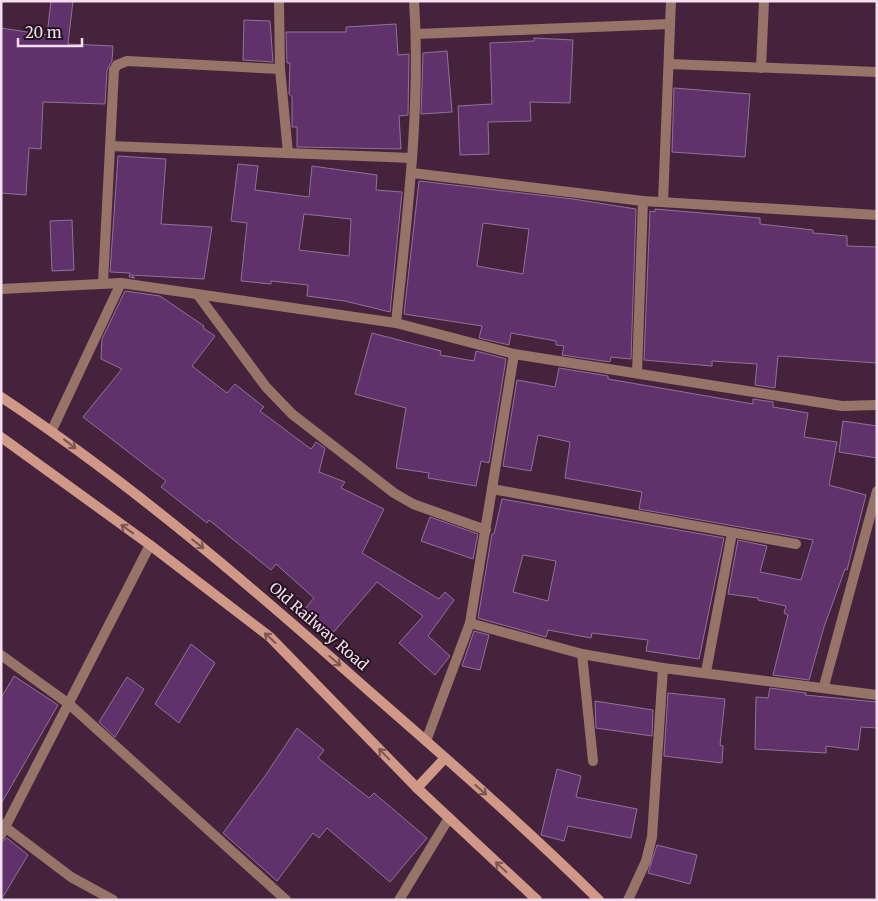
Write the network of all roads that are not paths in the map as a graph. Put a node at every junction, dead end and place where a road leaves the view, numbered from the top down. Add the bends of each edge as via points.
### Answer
1 (279, 1) edge
2 (414, 1) edge
3 (672, 1) edge
4 (764, 1) edge
5 (670, 24) junction
6 (416, 34) junction
7 (669, 64) junction
8 (760, 68) junction
9 (280, 69) junction
10 (877, 72) edge
11 (110, 146) junction
12 (288, 153) junction
13 (412, 158) junction
14 (412, 173) junction
15 (643, 201) junction
16 (663, 202) junction
17 (877, 215) edge
18 (103, 283) junction
19 (121, 283) junction
20 (1, 289) edge
21 (198, 295) junction
22 (396, 323) junction
23 (514, 354) junction
24 (637, 373) junction
25 (1, 396) edge
26 (877, 405) edge
27 (52, 430) junction
28 (1, 437) edge
29 (492, 488) junction
30 (877, 491) edge
31 (874, 519) edge
32 (486, 530) junction
33 (732, 533) junction
34 (796, 544) dead end
35 (150, 545) junction
36 (470, 623) junction
37 (1, 654) edge
38 (582, 654) junction
39 (664, 668) junction
40 (706, 672) junction
41 (824, 686) junction
42 (877, 695) edge
43 (69, 704) junction
44 (426, 741) junction
45 (445, 758) junction
46 (593, 761) dead end
47 (417, 788) junction
48 (449, 818) junction
49 (3, 829) edge
50 (114, 900) edge
51 (286, 900) edge
52 (399, 900) edge
53 (537, 900) edge
54 (599, 900) edge
55 (628, 900) edge

1 - 9 street
2 - 6 street
3 - 5 street
4 - 8 street
5 - 6 street
5 - 7 street
6 - 13 street
7 - 8 street
7 - 16 street
8 - 10 street
9 - 11 street via 123,62 114,70
9 - 12 street
11 - 12 street
11 - 18 street
12 - 13 street
13 - 14 street
14 - 15 street
14 - 22 street
15 - 16 street
15 - 24 street
16 - 17 street
18 - 19 street
18 - 20 street
19 - 21 street
19 - 27 street
21 - 22 street
21 - 32 street via 266,387 320,436 413,504
22 - 23 street
23 - 24 street
23 - 29 street
24 - 26 street via 842,406
25 - 27 main road, Old Railway Road
27 -> 44 main road, Old Railway Road via 246,582
35 -> 28 main road
29 - 32 street
29 - 33 street
30 - 31 street
31 - 41 street
32 - 36 street
33 - 34 street
33 - 40 street
35 - 43 street
47 -> 35 main road via 270,637
36 - 38 street
36 - 44 street
37 - 43 street
38 - 39 street
38 - 46 street
39 - 40 street
39 - 55 street via 652,837 646,860
40 - 41 street
41 - 42 street
43 - 49 street
43 - 51 street
44 - 45 main road, Old Railway Road
45 - 47 main road
45 -> 54 main road, Old Railway Road via 549,850
47 - 48 main road
48 - 52 street
53 -> 48 main road
49 - 50 street via 71,877

